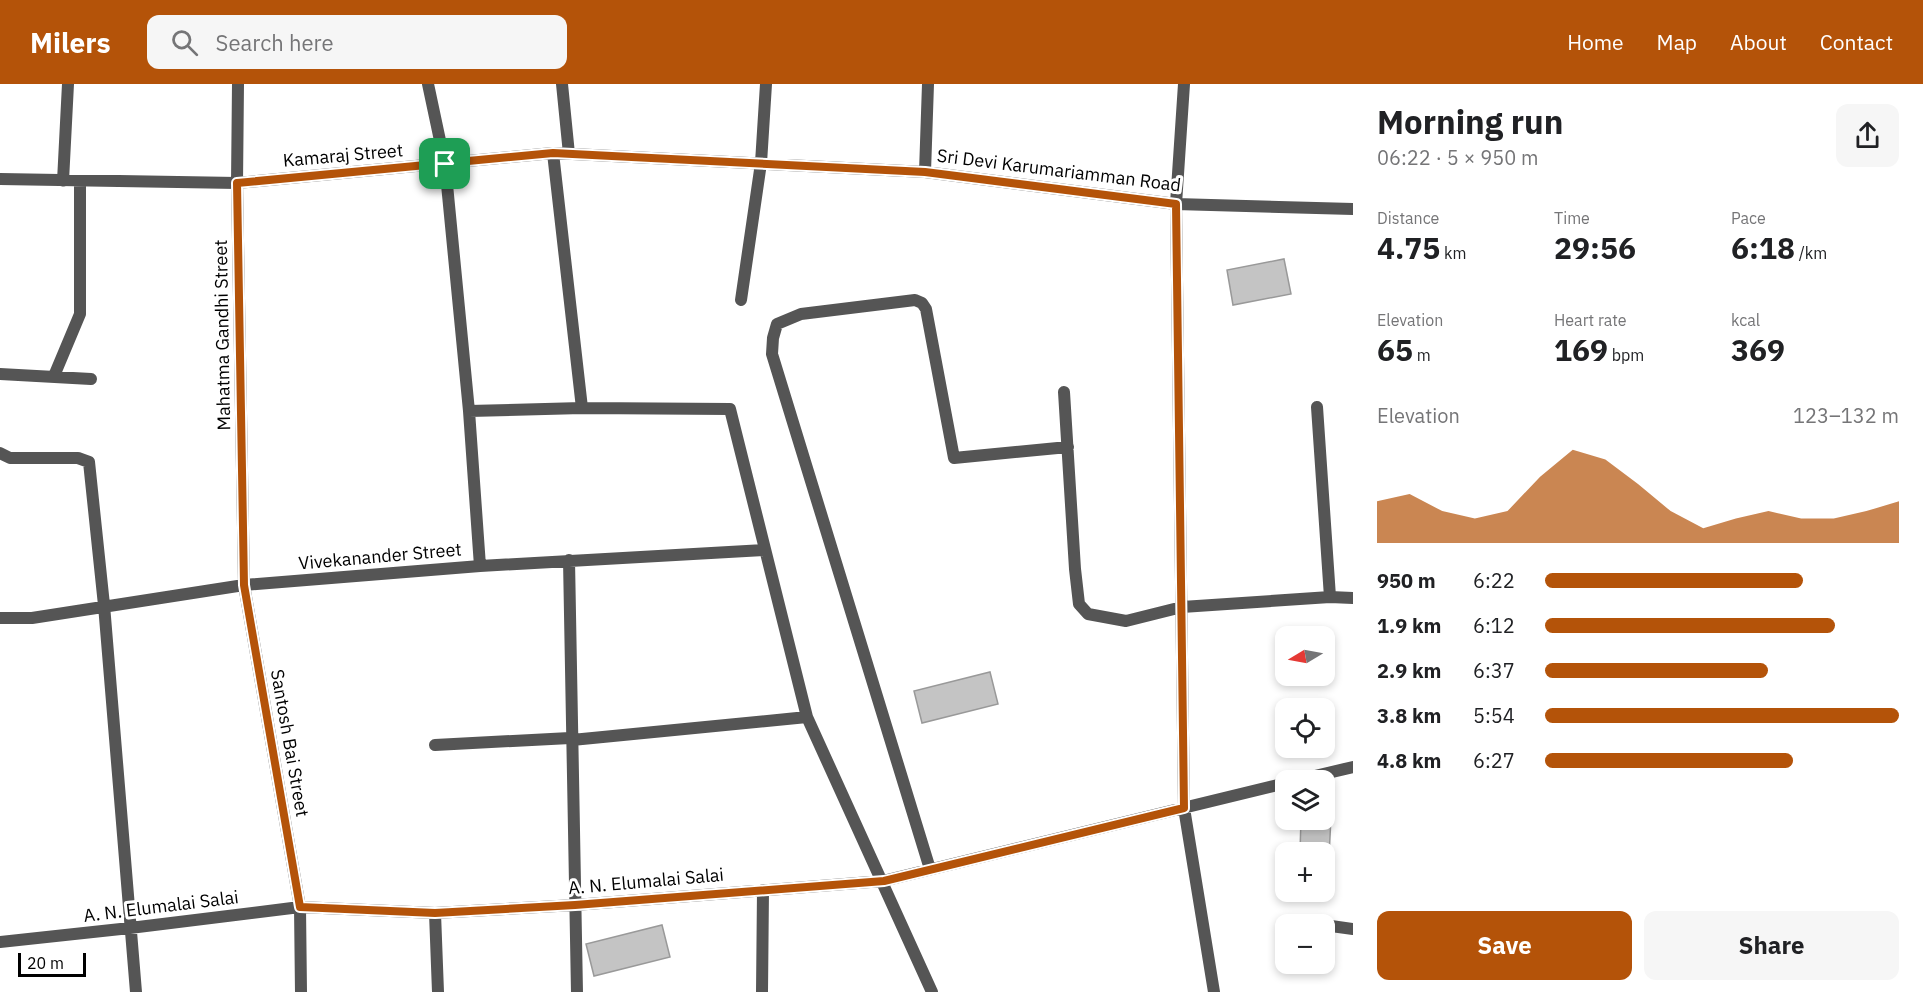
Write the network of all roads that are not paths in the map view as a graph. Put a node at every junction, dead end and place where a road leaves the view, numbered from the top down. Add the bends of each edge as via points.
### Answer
1 (68, 84) edge
2 (238, 84) edge
3 (428, 84) edge
4 (562, 84) edge
5 (766, 84) edge
6 (928, 84) edge
7 (1184, 84) edge
8 (553, 153) junction
9 (569, 154) junction
10 (760, 163) junction
11 (445, 164) junction
12 (925, 172) junction
13 (0, 179) edge
14 (63, 181) junction
15 (80, 181) junction
16 (237, 183) junction
17 (1176, 204) junction
18 (1353, 209) edge
19 (741, 300) dead end
20 (0, 374) edge
21 (54, 376) junction
22 (91, 379) dead end
23 (1064, 392) dead end
24 (1317, 407) dead end
25 (582, 408) junction
26 (469, 411) junction
27 (1068, 447) junction
28 (0, 453) edge
29 (765, 550) junction
30 (570, 560) junction
31 (480, 566) junction
32 (244, 585) junction
33 (1330, 597) junction
34 (1353, 598) edge
35 (104, 605) junction
36 (1182, 607) junction
37 (0, 618) edge
38 (807, 717) junction
39 (572, 740) junction
40 (435, 745) dead end
41 (1353, 767) edge
42 (1335, 771) edge
43 (1275, 786) edge
44 (1184, 808) junction
45 (930, 869) junction
46 (884, 881) junction
47 (763, 890) junction
48 (575, 905) junction
49 (300, 907) junction
50 (435, 913) junction
51 (1335, 927) edge
52 (130, 928) junction
53 (1353, 929) edge
54 (0, 942) edge
55 (136, 992) edge
56 (301, 992) edge
57 (438, 992) edge
58 (578, 992) edge
59 (762, 992) edge
60 (932, 992) edge
61 (1214, 992) edge

1 - 14 street
2 - 16 street, Mahatma Gandhi Street
3 - 11 street
4 - 9 street
5 - 10 street
6 - 12 street
7 - 17 street
8 - 9 street, Kamaraj Street
8 - 11 street, Kamaraj Street
8 - 25 street
9 - 10 street, Kamaraj Street
10 - 12 street, Sri Devi Karumariamman Road
10 - 19 street
11 - 16 street, Kamaraj Street
11 - 26 street
12 - 17 street, Sri Devi Karumariamman Road
13 - 14 street, Kamaraj Street
14 - 15 street, Kamaraj Street
15 - 16 street, Kamaraj Street
15 - 21 street via 80,314
16 - 32 street, Mahatma Gandhi Street
17 - 18 street, Sri Devi Karumariamman Road
17 - 36 street
20 - 21 street
21 - 22 street
23 - 27 street
24 - 33 street
25 - 26 street
25 - 29 street via 730,409
26 - 31 street
27 - 36 street via 1079,604 1088,614 1126,621
27 - 45 street via 954,458 926,309 915,300 801,314 777,324 772,354
28 - 35 street via 10,458 78,458 89,462
29 - 30 street, Vivekanander Street
29 - 38 street
30 - 31 street, Vivekanander Street
30 - 39 street
31 - 32 street, Vivekanander Street
32 - 35 street, Vivekanander Street
32 - 49 street, Santosh Bai Street
33 - 34 street
33 - 36 street
35 - 37 street, Vivekanander Street via 32,618
35 - 52 street
36 - 44 street
38 - 39 street
38 - 46 street
39 - 40 street
39 - 48 street
41 - 42 street
43 - 44 street, A. N. Elumalai Salai
44 - 45 street, A. N. Elumalai Salai
44 - 61 street
45 - 46 street, A. N. Elumalai Salai
46 - 47 street, A. N. Elumalai Salai
46 - 60 street
47 - 48 street, A. N. Elumalai Salai
47 - 59 street
48 - 50 street, A. N. Elumalai Salai
48 - 58 street
49 - 50 street, A. N. Elumalai Salai
49 - 52 street, A. N. Elumalai Salai
49 - 56 street, Santosh Bai Street
50 - 57 street
51 - 53 street
52 - 54 street, A. N. Elumalai Salai
52 - 55 street

